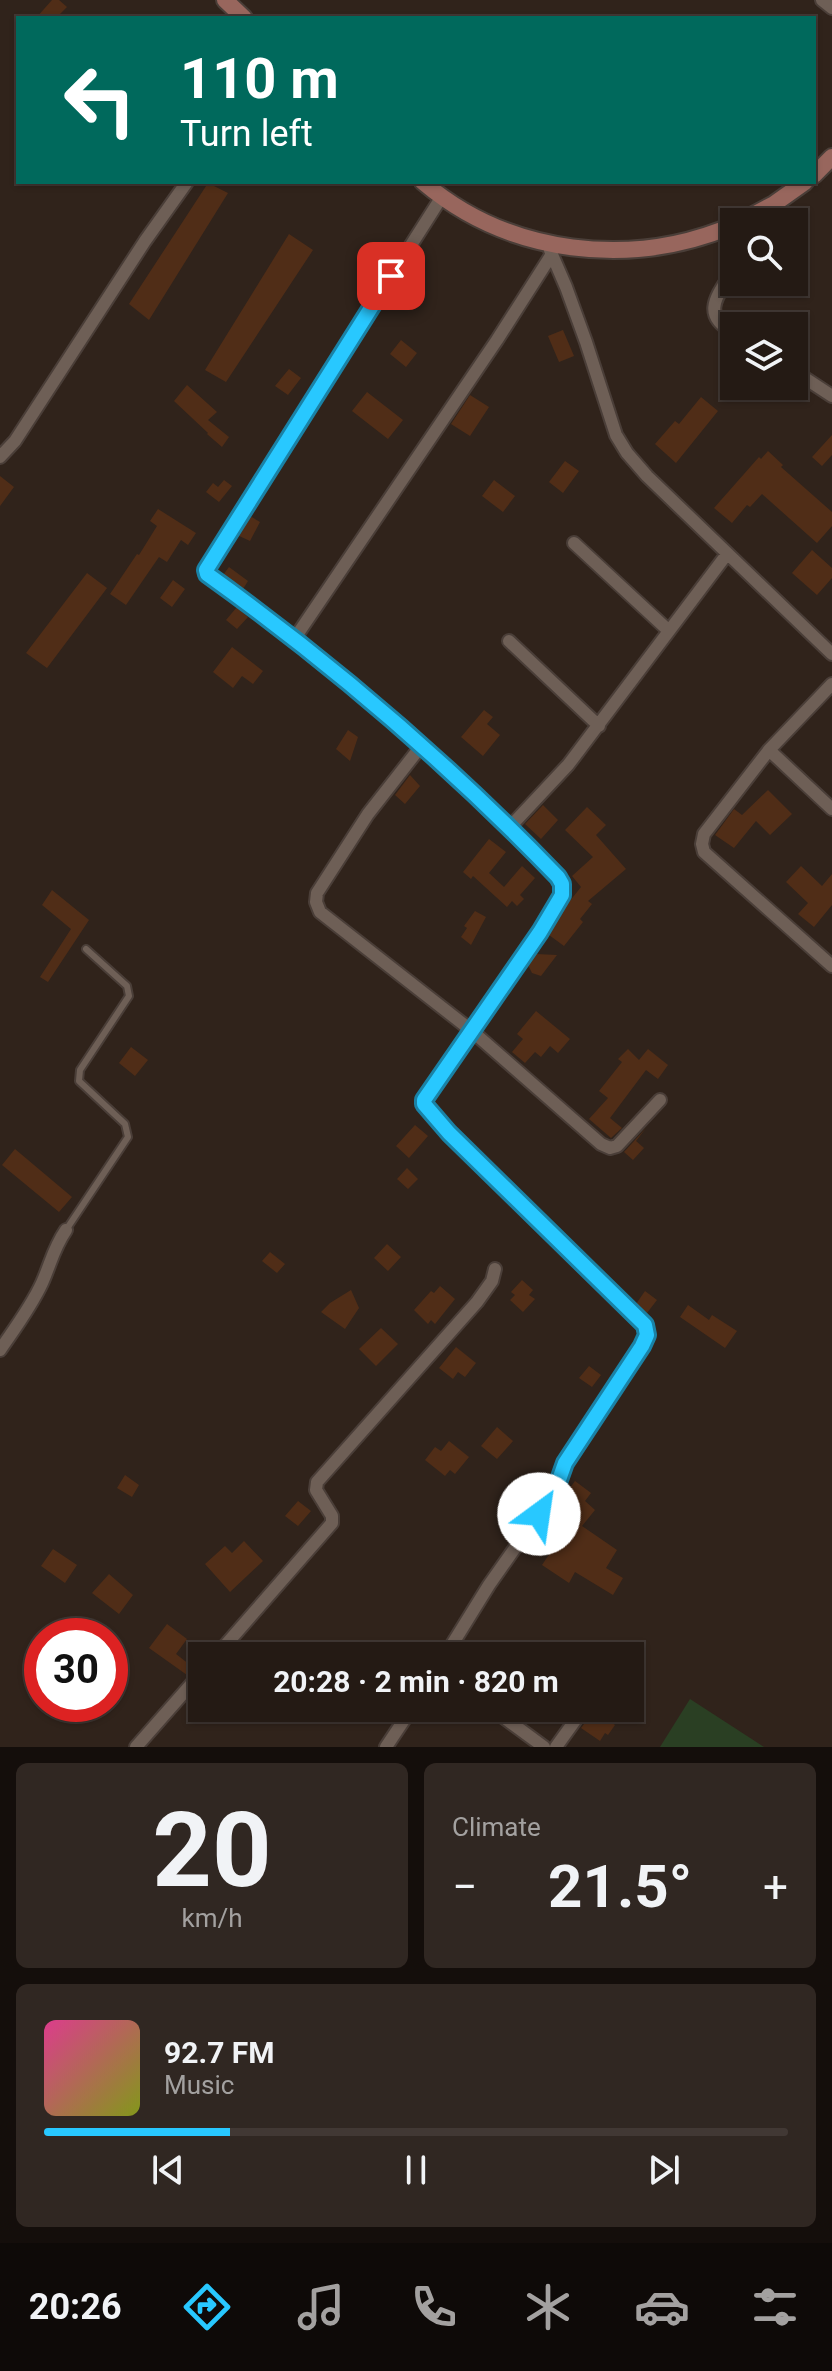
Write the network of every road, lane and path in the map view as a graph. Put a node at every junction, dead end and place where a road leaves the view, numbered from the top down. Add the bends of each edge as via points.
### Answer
1 (225, 0) edge
2 (822, 0) edge
3 (832, 8) edge
4 (242, 16) edge
5 (832, 157) edge
6 (816, 173) edge
7 (186, 184) edge
8 (425, 184) edge
9 (802, 184) edge
10 (441, 198) junction
11 (774, 204) junction
12 (766, 208) edge
13 (772, 208) edge
14 (720, 230) edge
15 (549, 249) junction
16 (720, 292) edge
17 (720, 323) edge
18 (808, 380) edge
19 (832, 396) edge
20 (0, 457) edge
21 (574, 543) dead end
22 (727, 554) junction
23 (669, 631) junction
24 (295, 638) junction
25 (509, 641) dead end
26 (832, 654) edge
27 (832, 684) edge
28 (599, 726) junction
29 (422, 745) junction
30 (769, 750) junction
31 (832, 809) edge
32 (510, 827) junction
33 (86, 949) dead end
34 (832, 966) edge
35 (472, 1031) junction
36 (660, 1100) dead end
37 (66, 1230) joint
38 (495, 1269) dead end
39 (0, 1350) edge
40 (228, 1642) edge
41 (454, 1642) edge
42 (188, 1688) edge
43 (403, 1722) edge
44 (510, 1722) edge
45 (574, 1722) edge
46 (136, 1747) edge
47 (386, 1747) edge
48 (544, 1747) edge
49 (556, 1747) edge

1 - 4 street
2 - 3 street
5 - 6 street
7 - 20 street
8 - 10 street
9 - 11 street
10 - 15 street
10 - 24 street via 207,566 207,574
11 - 12 street
11 - 13 street
14 - 15 street via 653,249
15 - 22 street via 616,435 647,476
15 - 24 street via 489,352
16 - 17 street via 713,308
18 - 19 street
21 - 23 street
22 - 23 street
22 - 26 street
23 - 28 street
24 - 29 street
25 - 28 street
27 - 30 street
28 - 32 street
29 - 32 street
29 - 35 street via 325,880 317,907
30 - 31 street
30 - 34 street via 704,834 704,852
32 - 35 street via 558,877 562,895
33 - 37 lane via 130,991 80,1070 79,1081 125,1124 128,1137
35 - 36 street via 610,1148
35 - 41 street via 424,1104 645,1325 647,1335 565,1463 555,1491
37 - 39 street via 36,1295
38 - 40 street via 477,1302 317,1482 332,1523
42 - 46 street
43 - 47 street
44 - 48 street
45 - 49 street

